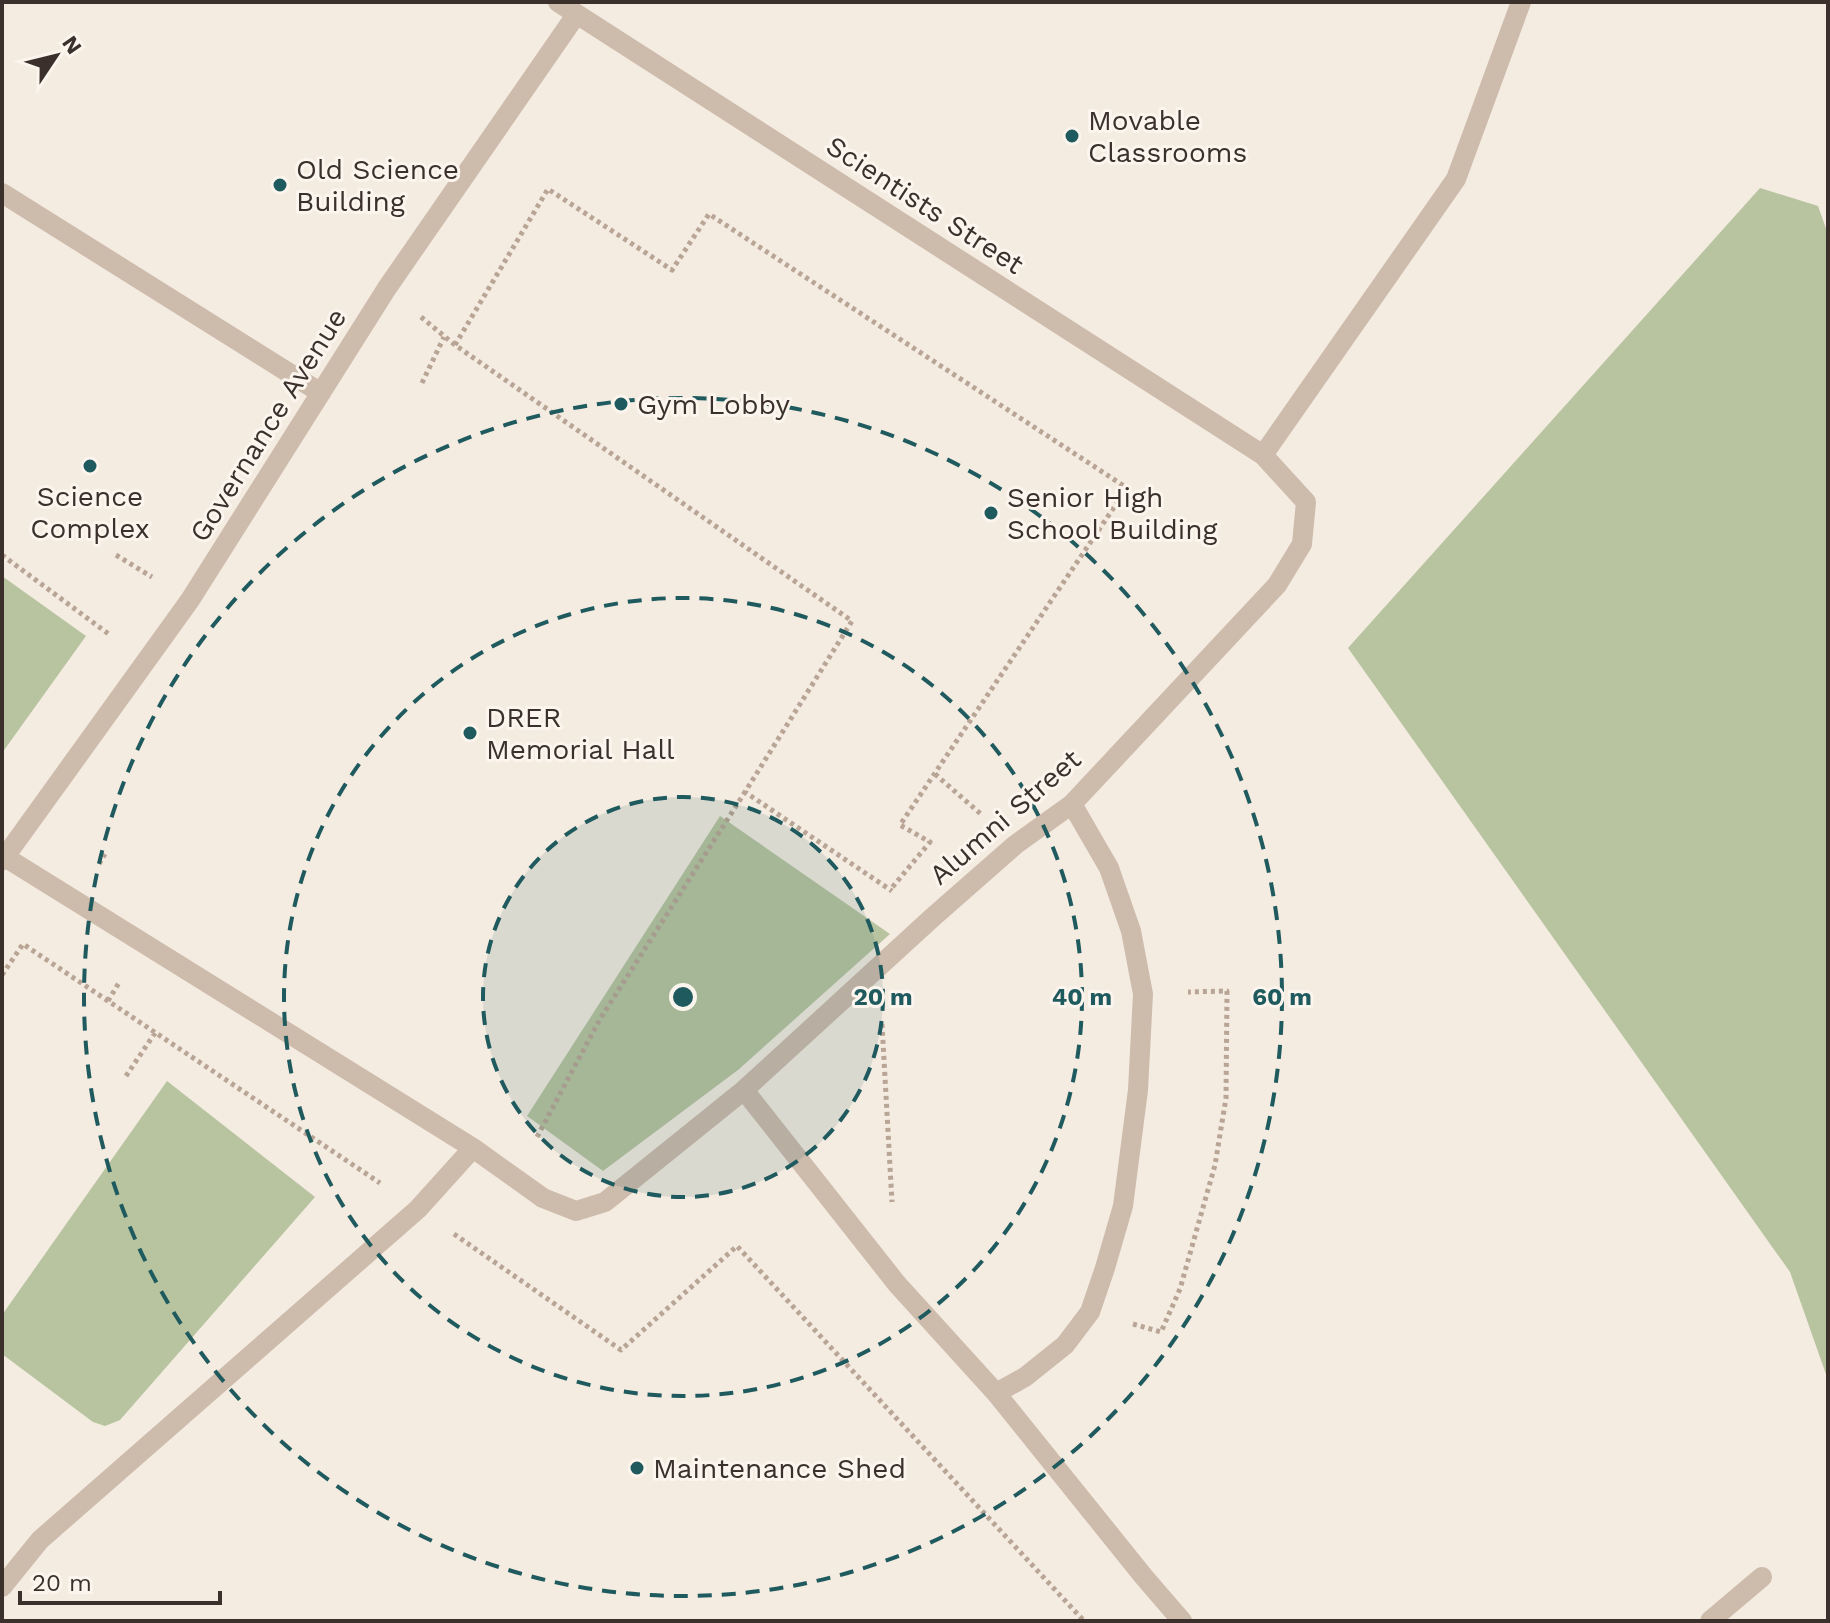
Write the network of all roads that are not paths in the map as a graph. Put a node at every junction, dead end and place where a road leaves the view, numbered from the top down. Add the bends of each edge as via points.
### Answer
1 (558, 2) edge
2 (1521, 2) edge
3 (576, 15) junction
4 (2, 193) edge
5 (321, 393) junction
6 (1263, 455) junction
7 (1072, 804) junction
8 (3, 859) edge
9 (744, 1090) junction
10 (473, 1148) junction
11 (996, 1393) junction
12 (1762, 1577) dead end
13 (2, 1587) edge
14 (1182, 1621) edge
15 (1710, 1621) edge

1 - 3 lane, Scientists Street
2 - 6 lane via 1456,179
3 - 5 lane, Governance Avenue via 387,288
3 - 6 lane, Scientists Street
4 - 5 lane
5 - 8 lane, Governance Avenue via 190,600
6 - 7 lane, Alumni Street via 1306,502 1302,544 1277,585
7 - 9 lane, Alumni Street via 1015,845
7 - 11 lane via 1109,868 1131,931 1143,994 1138,1090 1123,1206 1090,1312 1065,1345
8 - 10 lane, Alumni Street
9 - 10 lane, Alumni Street via 605,1202 576,1211 543,1198
9 - 11 lane via 897,1284
10 - 13 lane via 418,1209 40,1540
11 - 14 lane
12 - 15 lane

